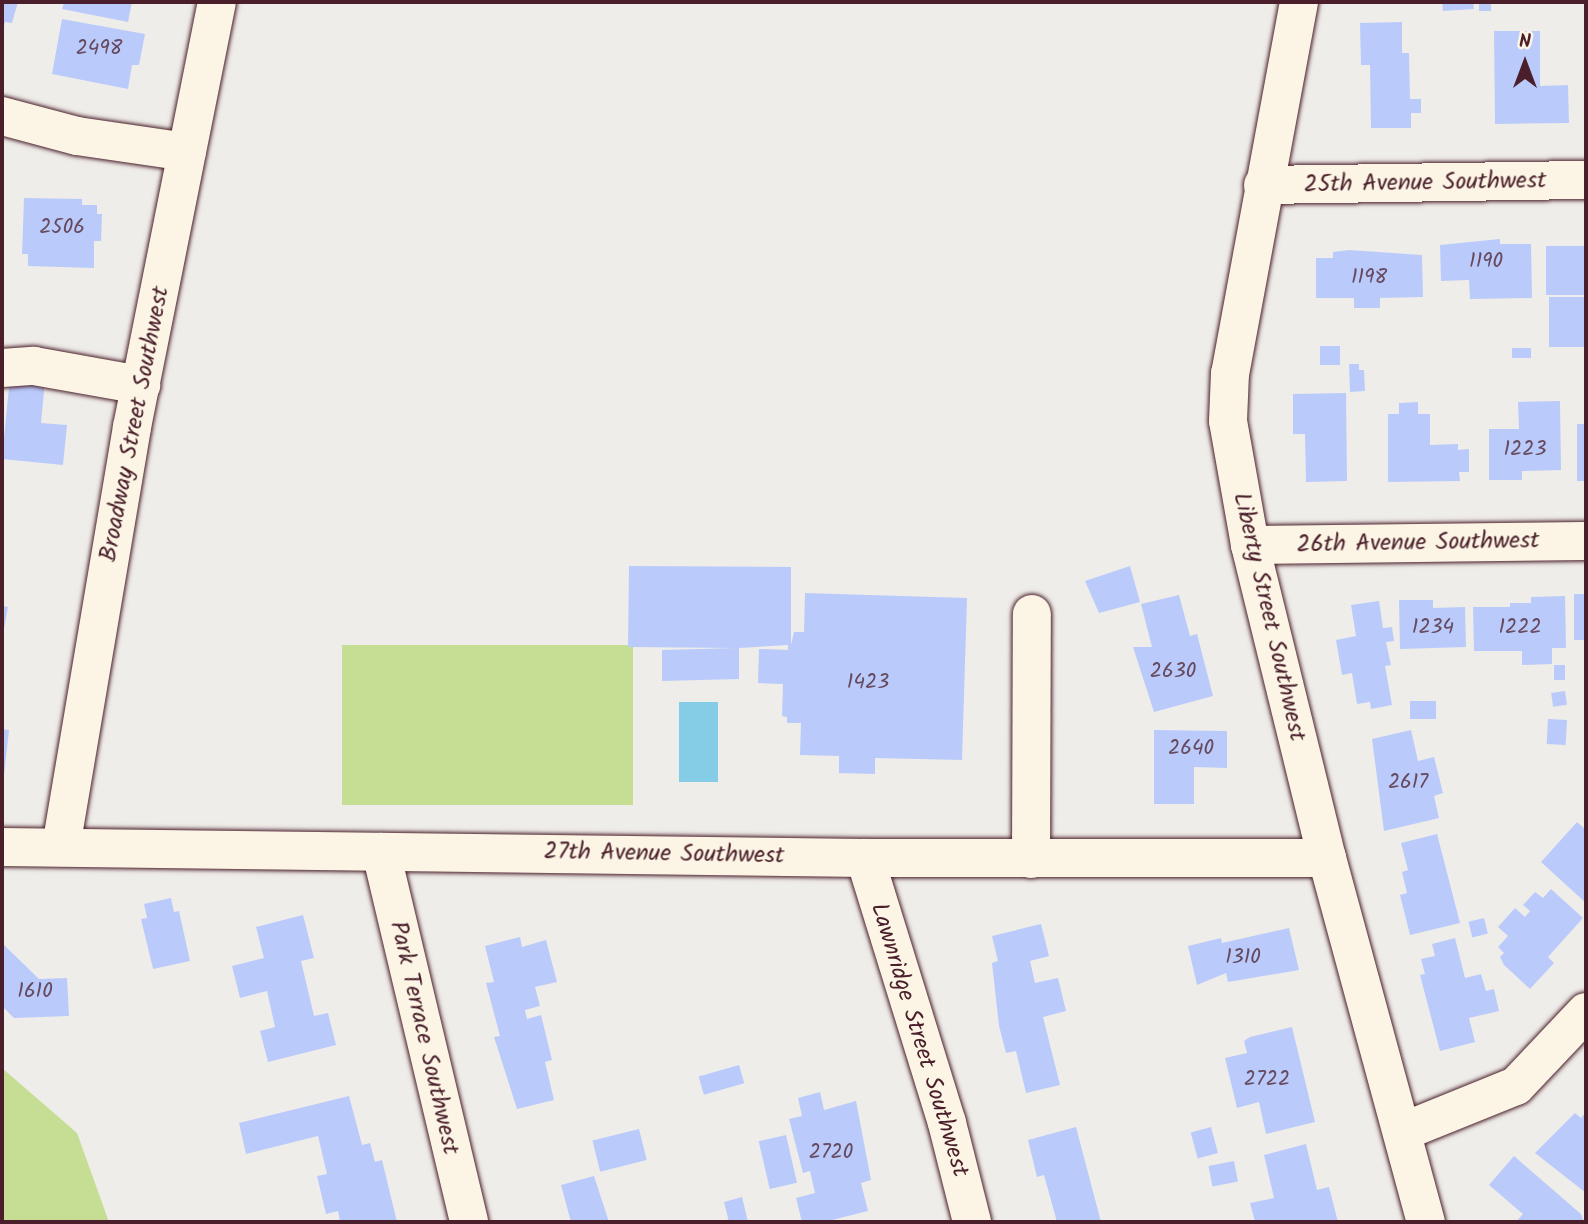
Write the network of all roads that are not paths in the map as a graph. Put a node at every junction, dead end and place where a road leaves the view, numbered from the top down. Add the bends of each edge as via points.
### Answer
1 (217, 2) edge
2 (1299, 2) edge
3 (2, 116) edge
4 (187, 152) junction
5 (1586, 180) edge
6 (1263, 185) junction
7 (2, 368) edge
8 (141, 386) junction
9 (1586, 541) edge
10 (1250, 545) junction
11 (1032, 614) dead end
12 (2, 846) edge
13 (61, 847) junction
14 (381, 852) junction
15 (865, 858) junction
16 (1327, 858) junction
17 (1031, 859) junction
18 (1586, 1012) edge
19 (1402, 1132) junction
20 (469, 1222) edge
21 (972, 1222) edge
22 (1426, 1222) edge

1 - 4 street, Broadway Street Southwest
2 - 6 street, Liberty Street Southwest
3 - 4 street via 77,136
4 - 8 street, Broadway Street Southwest
5 - 6 street, 25th Avenue Southwest
6 - 10 street, Liberty Street Southwest via 1228,396 1231,450
7 - 8 street via 34,366
8 - 13 street, Broadway Street Southwest
9 - 10 street, 26th Avenue Southwest
10 - 16 street, Liberty Street Southwest
11 - 17 street
12 - 13 street, 27th Avenue Southwest
13 - 14 street, 27th Avenue Southwest
14 - 15 street, 27th Avenue Southwest
14 - 20 street, Park Terrace Southwest
15 - 17 street, 27th Avenue Southwest
15 - 21 street, Lawnridge Street Southwest via 947,1123
16 - 17 street, 27th Avenue Southwest
16 - 19 street, Liberty Street Southwest
18 - 19 street via 1516,1086
19 - 22 street, Liberty Street Southwest

